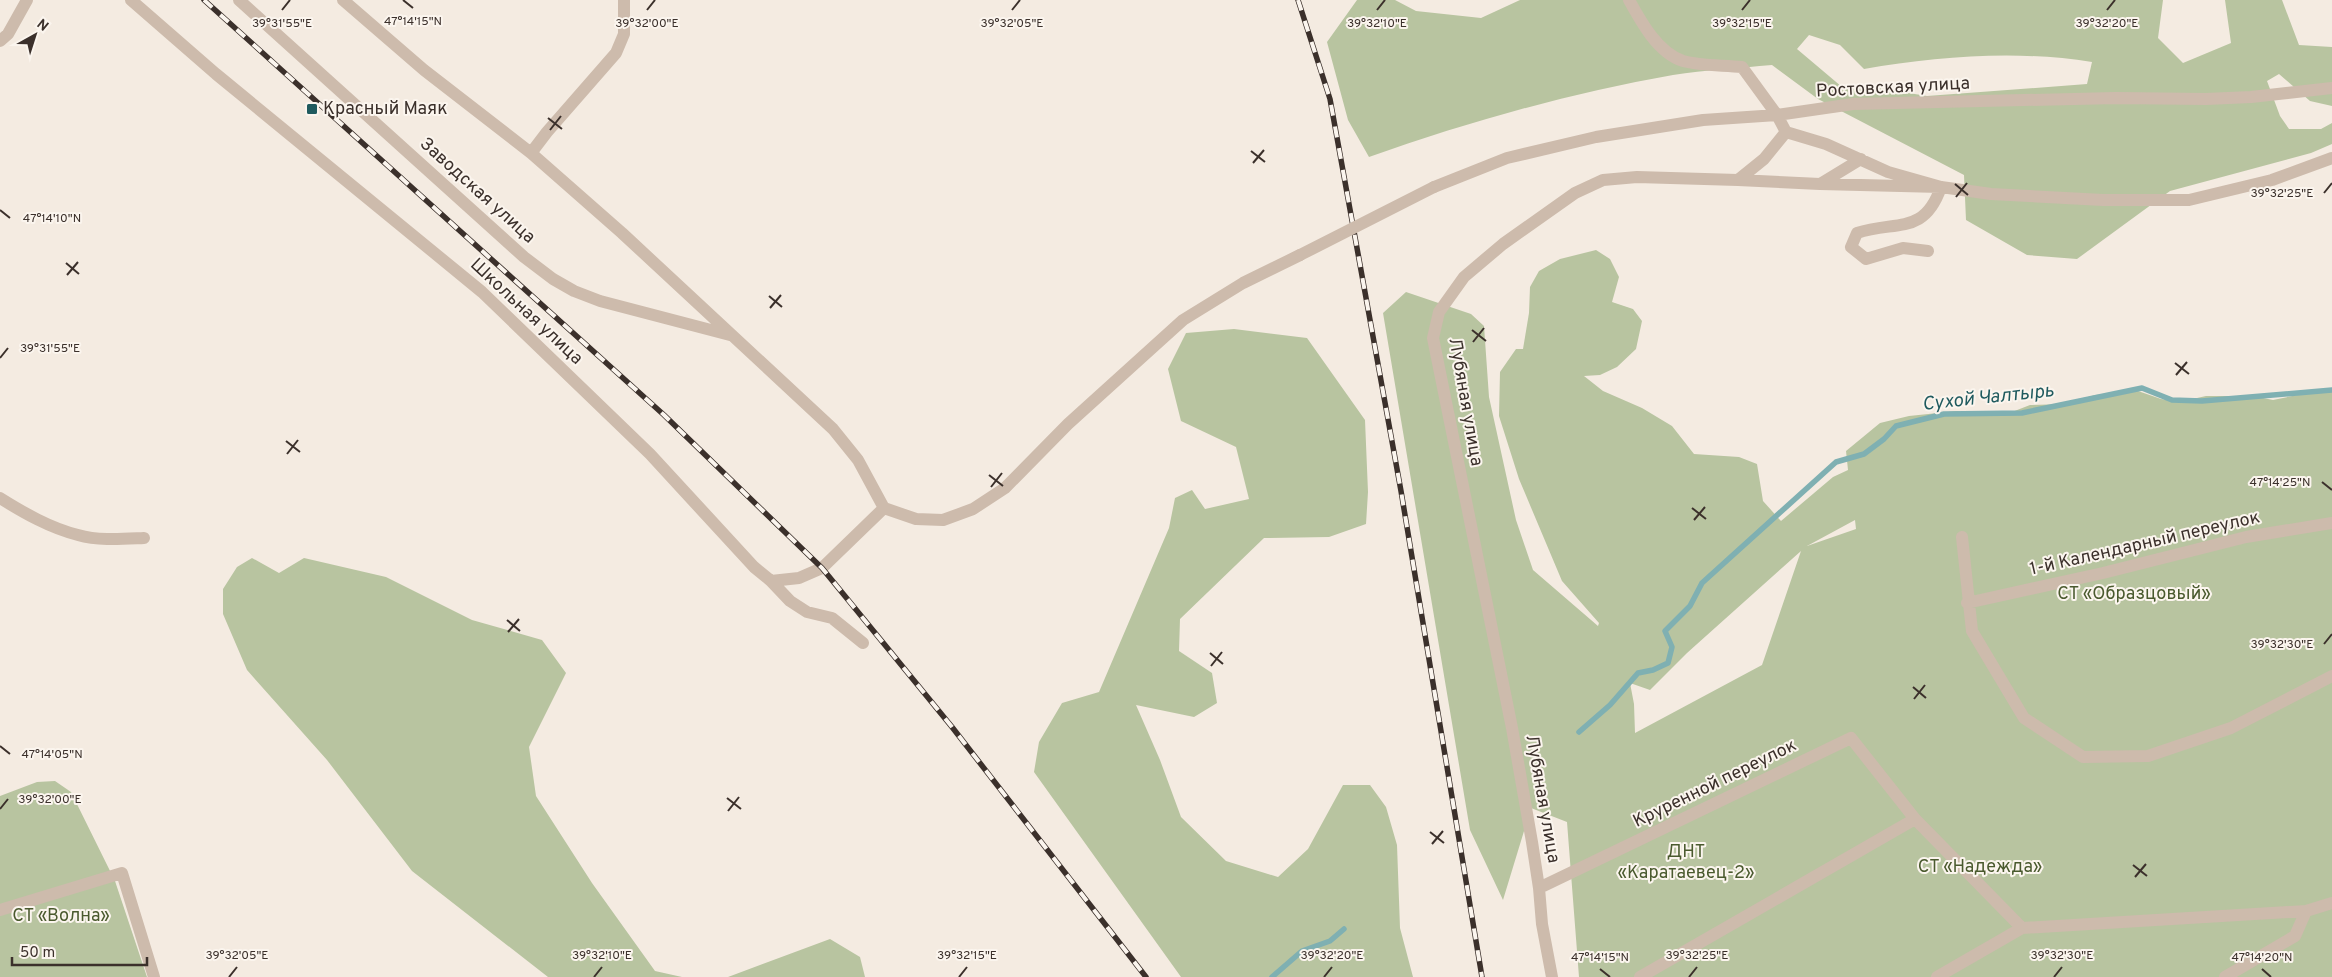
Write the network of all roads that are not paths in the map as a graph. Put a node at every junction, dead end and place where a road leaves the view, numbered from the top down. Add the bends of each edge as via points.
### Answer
1 (27, 0) edge
2 (131, 0) edge
3 (239, 0) edge
4 (343, 0) edge
5 (624, 0) edge
6 (1629, 0) edge
7 (0, 41) edge
8 (2332, 88) edge
9 (1777, 114) junction
10 (1786, 132) junction
11 (531, 153) junction
12 (2332, 158) edge
13 (1861, 159) junction
14 (1738, 180) junction
15 (1820, 184) junction
16 (1941, 187) junction
17 (1928, 250) dead end
18 (732, 336) junction
19 (0, 498) edge
20 (884, 508) junction
21 (2332, 523) edge
22 (1962, 537) dead end
23 (144, 538) dead end
24 (771, 581) junction
25 (1968, 603) junction
26 (863, 643) dead end
27 (2332, 676) edge
28 (1915, 819) junction
29 (1539, 888) junction
30 (2332, 903) edge
31 (0, 910) edge
32 (2306, 911) junction
33 (2022, 928) junction
34 (154, 977) edge
35 (1552, 977) edge
36 (1640, 977) edge
37 (1937, 977) edge
38 (2225, 977) edge

1 - 7 street via 8,34
2 - 24 street, Школьная улица via 216,74 482,292 650,454 754,567
3 - 18 street, Заводская улица via 516,250 553,279 600,301
4 - 11 street, Заводская улица via 424,70
5 - 11 street via 624,34 616,53
6 - 9 street via 1642,24 1667,53 1682,61 1742,67
8 - 9 street, Ростовская улица via 2206,99 1853,104
9 - 10 street
9 - 20 street, Ростовская улица, bridge via 1703,120 1596,137 1508,158 1434,187 1243,283 1183,320 1068,424 1005,488 973,509 943,520 916,519
10 - 13 street
10 - 14 street via 1764,158
11 - 18 street, Заводская улица
12 - 16 street via 2272,180 2190,200 2102,200 1991,194
13 - 15 street
13 - 16 street via 1888,172
14 - 15 street, Лубяная улица
14 - 29 street, Лубяная улица via 1636,177 1603,180 1575,193 1503,244 1471,272 1439,312 1433,338 1510,719
15 - 16 street, Лубяная улица
16 - 17 street via 1926,215 1906,225 1874,227 1857,233 1851,247 1866,259 1903,248
18 - 20 street, Заводская улица via 833,429 858,460
19 - 23 street via 25,514 78,535 105,539
20 - 24 street via 822,568 800,578
21 - 25 street, 1-й Календарный переулок via 2246,537
22 - 25 street
24 - 26 street, Школьная улица via 790,601 807,612 832,618
25 - 27 street via 1972,631 2024,718 2084,757 2148,756 2231,728
28 - 29 street, Круренной переулок via 1851,738
28 - 33 street
28 - 36 street
29 - 35 street, Лубяная улица
30 - 32 street
31 - 34 street via 122,872
32 - 33 street
32 - 38 street via 2295,936
33 - 37 street

